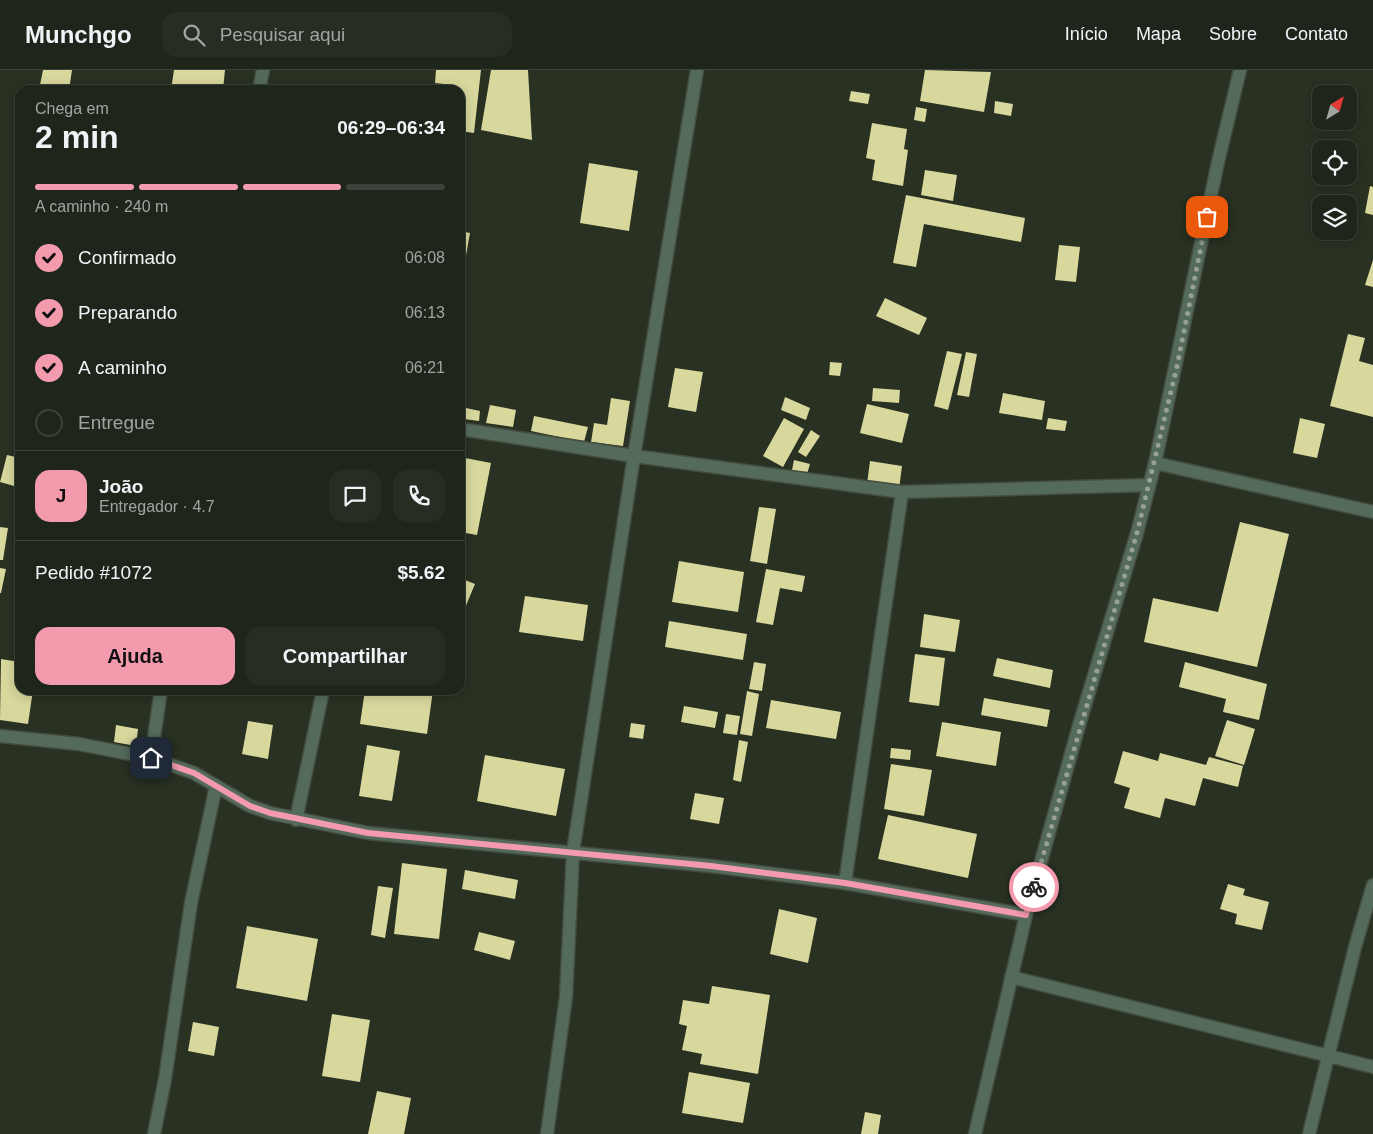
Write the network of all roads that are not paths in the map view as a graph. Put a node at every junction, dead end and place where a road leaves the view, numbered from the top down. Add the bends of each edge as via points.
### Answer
1 (263, 70) edge
2 (697, 70) edge
3 (1240, 70) edge
4 (260, 85) edge
5 (465, 430) edge
6 (634, 456) junction
7 (1155, 463) junction
8 (1149, 485) junction
9 (902, 492) junction
10 (1373, 512) edge
11 (160, 695) edge
12 (322, 695) edge
13 (0, 736) edge
14 (151, 758) junction
15 (216, 786) junction
16 (296, 820) junction
17 (574, 852) junction
18 (845, 883) junction
19 (1373, 885) edge
20 (1026, 915) junction
21 (1011, 977) junction
22 (1328, 1056) junction
23 (1373, 1067) edge
24 (154, 1134) edge
25 (547, 1134) edge
26 (975, 1134) edge
27 (1309, 1134) edge

1 - 4 street
2 - 6 street
3 - 7 street
5 - 6 street
6 - 9 street
6 - 17 street
7 - 8 street
7 - 10 street
8 - 9 street
8 - 20 street
9 - 18 street
11 - 14 street
12 - 16 street
13 - 14 street via 78,744
14 - 15 street via 194,773
15 - 16 street via 250,806
15 - 24 street via 191,903
16 - 17 street via 368,833
17 - 18 street
17 - 25 street via 566,997
18 - 20 street
19 - 22 street
20 - 21 street
21 - 22 street
21 - 26 street
22 - 23 street
22 - 27 street

